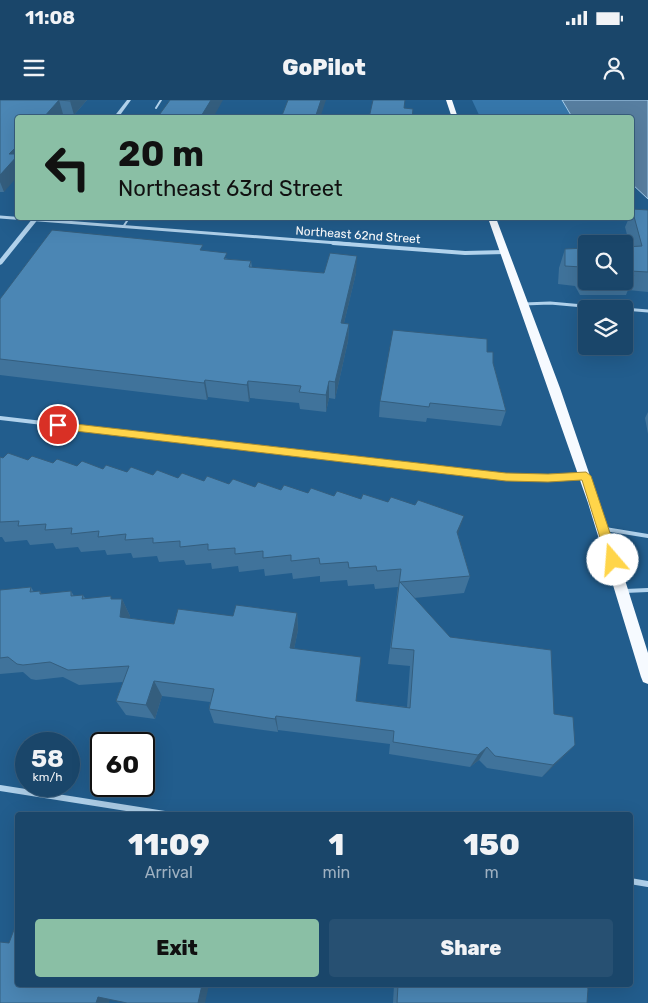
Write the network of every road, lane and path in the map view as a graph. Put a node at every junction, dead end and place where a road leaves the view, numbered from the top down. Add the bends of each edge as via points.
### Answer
1 (129, 100) edge
2 (161, 100) edge
3 (449, 100) edge
4 (156, 108) dead end
5 (117, 115) edge
6 (454, 115) edge
7 (0, 217) edge
8 (15, 218) edge
9 (34, 220) edge
10 (46, 220) edge
11 (129, 220) edge
12 (493, 220) edge
13 (124, 227) junction
14 (504, 252) junction
15 (0, 263) edge
16 (524, 304) junction
17 (578, 306) edge
18 (633, 310) edge
19 (648, 311) edge
20 (0, 418) edge
21 (586, 476) junction
22 (603, 528) junction
23 (648, 536) edge
24 (648, 590) edge
25 (623, 591) junction
26 (648, 677) edge
27 (0, 788) edge
28 (151, 812) edge
29 (633, 882) edge
30 (648, 884) edge

1 - 5 street
2 - 4 lane
3 - 6 main road
7 - 8 street, Northeast 62nd Street
9 - 15 street
10 - 13 street, Northeast 62nd Street
11 - 13 lane
12 - 14 main road
13 - 14 street, Northeast 62nd Street via 465,253
14 - 16 main road
16 - 17 lane
16 - 21 main road
18 - 19 lane
20 - 21 street via 506,477
21 - 22 main road
22 - 23 lane
22 - 25 main road
24 - 25 lane
25 - 26 main road
27 - 28 street
29 - 30 street

